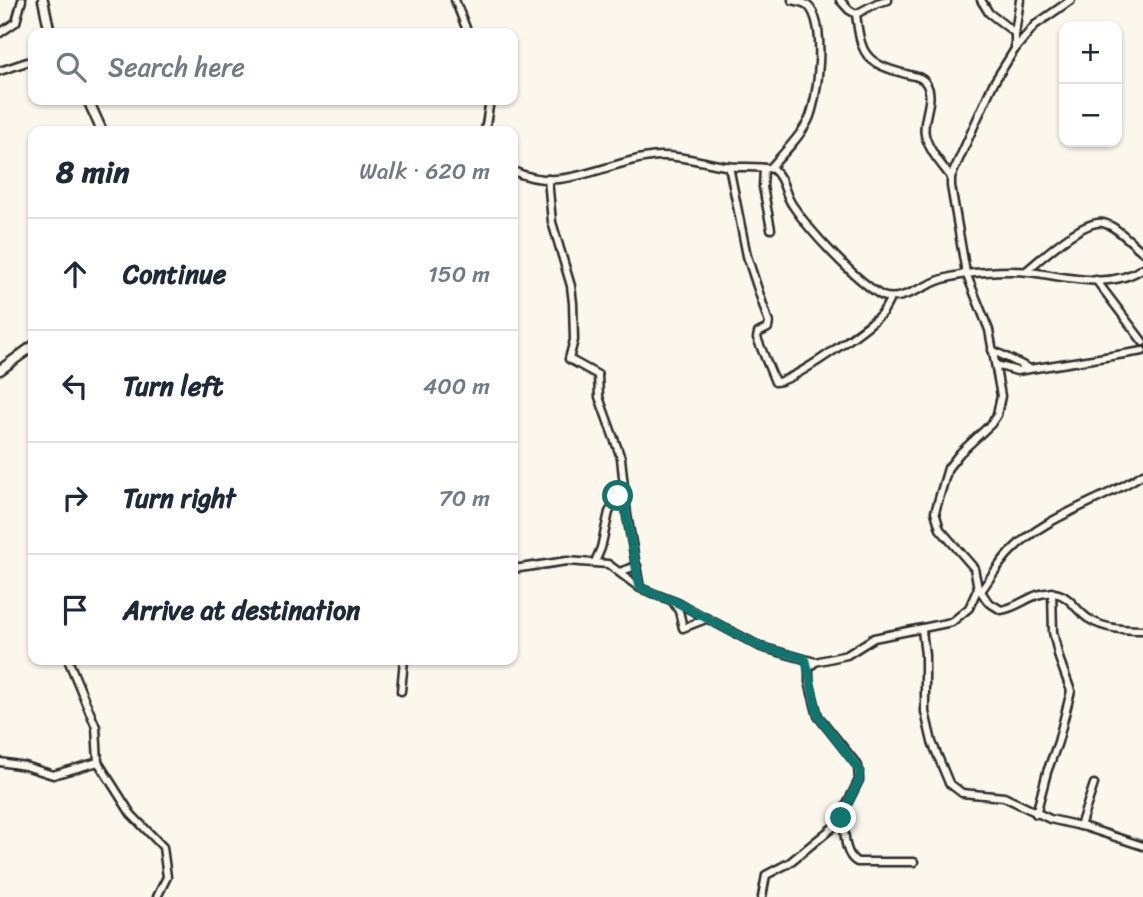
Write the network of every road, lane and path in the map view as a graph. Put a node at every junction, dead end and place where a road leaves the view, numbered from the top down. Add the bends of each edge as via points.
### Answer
1 (22, 0) edge
2 (43, 0) edge
3 (455, 0) edge
4 (792, 0) edge
5 (840, 0) edge
6 (888, 0) edge
7 (981, 0) edge
8 (1020, 0) edge
9 (1071, 0) edge
10 (801, 1) edge
11 (856, 14) junction
12 (49, 28) edge
13 (466, 28) edge
14 (0, 33) edge
15 (1015, 33) junction
16 (1015, 49) junction
17 (28, 62) edge
18 (0, 71) edge
19 (90, 105) edge
20 (489, 105) edge
21 (100, 126) edge
22 (486, 126) edge
23 (729, 166) junction
24 (767, 168) junction
25 (518, 173) edge
26 (951, 177) junction
27 (548, 179) junction
28 (771, 229) dead end
29 (1143, 252) edge
30 (1142, 270) edge
31 (1026, 271) junction
32 (966, 274) junction
33 (1096, 280) junction
34 (890, 299) junction
35 (1143, 342) edge
36 (28, 349) edge
37 (992, 350) junction
38 (1143, 351) edge
39 (996, 365) junction
40 (0, 369) edge
41 (1031, 369) junction
42 (1143, 474) edge
43 (625, 488) junction
44 (595, 562) junction
45 (637, 566) junction
46 (518, 568) edge
47 (619, 572) junction
48 (640, 588) junction
49 (980, 590) junction
50 (1052, 592) junction
51 (672, 601) junction
52 (706, 619) junction
53 (922, 629) junction
54 (1143, 631) edge
55 (804, 658) junction
56 (815, 662) junction
57 (70, 665) edge
58 (404, 665) edge
59 (808, 669) junction
60 (401, 691) dead end
61 (0, 762) edge
62 (98, 762) junction
63 (1094, 784) dead end
64 (1036, 814) junction
65 (843, 815) junction
66 (1080, 826) junction
67 (1143, 846) edge
68 (914, 862) dead end
69 (158, 897) edge
70 (762, 897) edge

1 - 14 street via 16,22
2 - 12 street
3 - 13 street
4 - 10 street
5 - 11 street
6 - 11 street
7 - 15 street via 989,13
8 - 15 street
9 - 16 street via 1035,25
10 - 24 street via 811,10 820,38 813,109 798,136
11 - 26 street via 866,56 927,83 925,135
15 - 16 street
16 - 26 street via 993,84
17 - 18 street
19 - 21 street
20 - 22 street
23 - 24 street
23 - 27 street via 659,156 581,177
23 - 34 street via 747,256 769,323 757,338 775,382 790,379 819,360 882,313
24 - 28 street via 763,187
24 - 34 street via 782,178 790,202 817,236 869,286
25 - 27 street
26 - 32 street
27 - 43 street via 552,222 573,303 574,340 569,359 598,375 598,397 619,449
29 - 31 street via 1111,227 1095,223
30 - 33 street via 1124,278
31 - 32 street
31 - 33 street
32 - 34 street
32 - 37 street via 985,317
33 - 35 street
36 - 40 street
37 - 39 street
37 - 41 street
38 - 41 street
39 - 41 street via 1017,371
39 - 49 street via 1001,397 997,415 948,468 935,512 940,529 974,568
42 - 49 street via 1033,534 1010,552
43 - 44 street via 609,512
43 - 45 street
44 - 46 street
44 - 47 street
45 - 47 street
45 - 48 street
47 - 48 street
48 - 51 street
49 - 50 street via 1001,610
49 - 53 street via 961,617
50 - 54 street via 1068,598 1092,621
50 - 64 street via 1053,632 1070,691
51 - 52 street
51 - 52 street via 682,627
52 - 55 street via 761,647
53 - 56 street via 874,638 847,655
53 - 64 street via 925,712 945,777 962,793 1004,797
55 - 56 street
55 - 59 street
56 - 59 street
57 - 62 street via 93,719
58 - 60 street
59 - 65 street via 818,716 860,771
61 - 62 street via 53,775
62 - 69 street via 131,814 163,847 167,877
63 - 66 street
64 - 66 street
65 - 68 street via 852,859
65 - 70 street via 798,855 766,875
66 - 67 street

